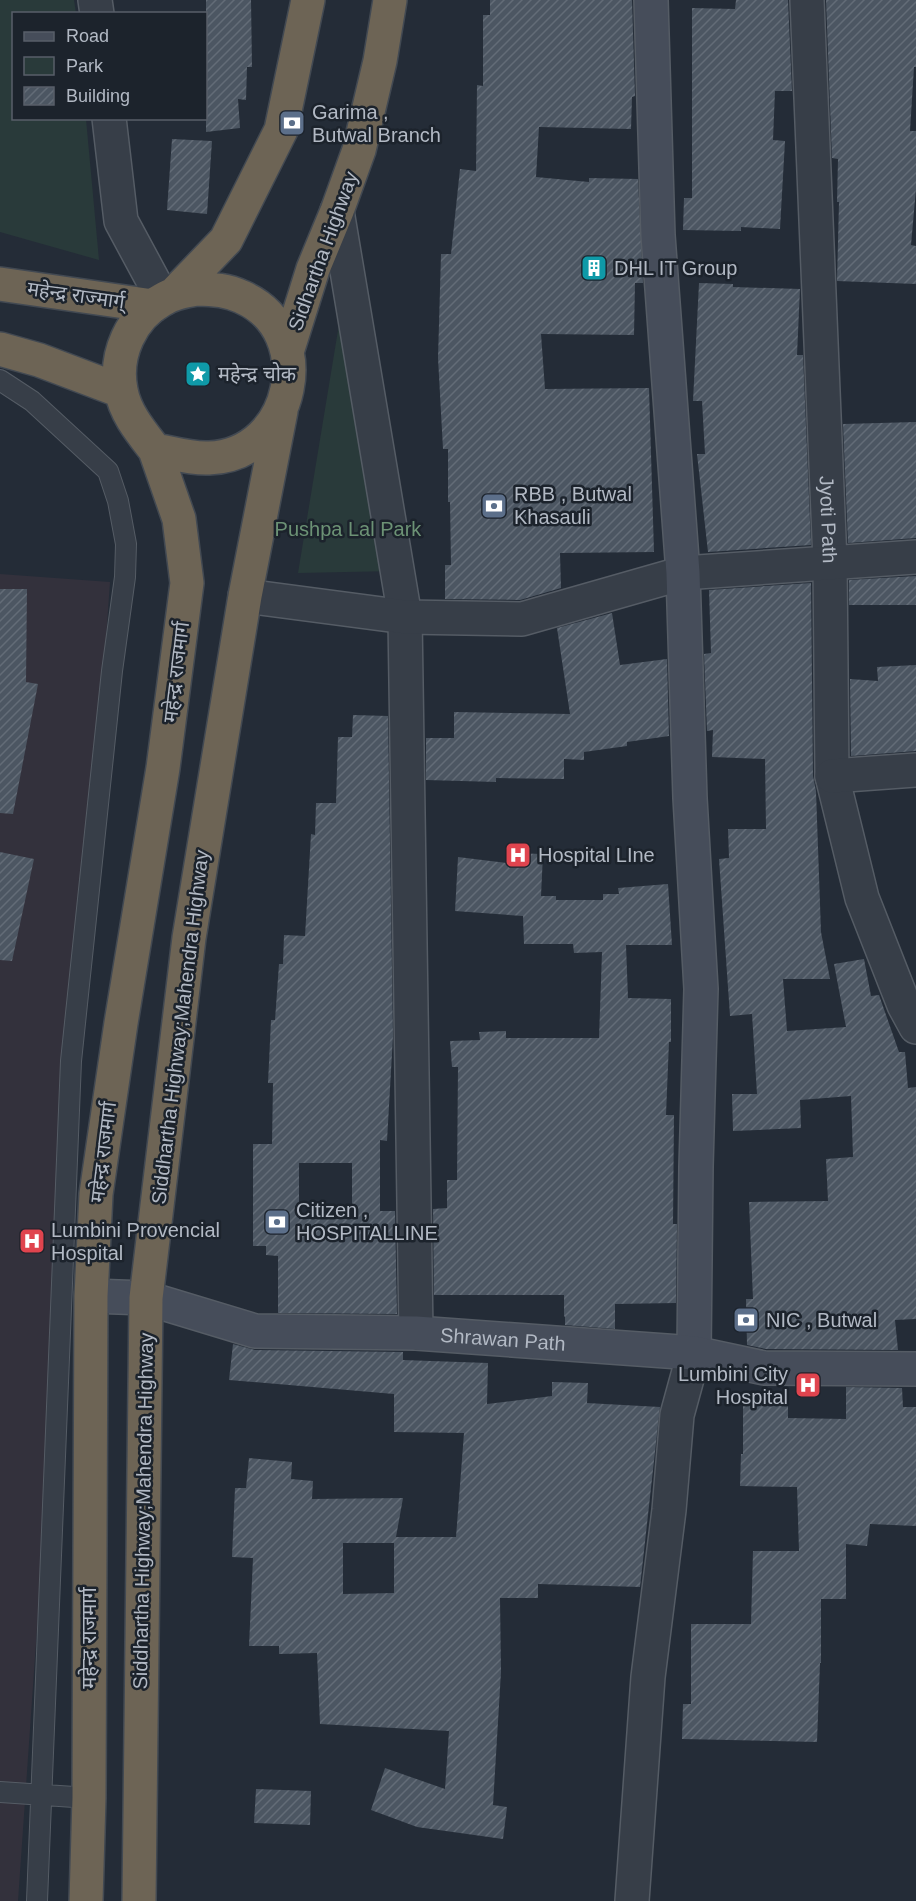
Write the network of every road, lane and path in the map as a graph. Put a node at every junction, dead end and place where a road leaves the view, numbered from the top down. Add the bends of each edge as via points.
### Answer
1 (308, 0) edge
2 (390, 0) edge
3 (651, 0) edge
4 (807, 0) edge
5 (109, 120) edge
6 (337, 211) junction
7 (0, 284) edge
8 (163, 300) junction
9 (0, 349) edge
10 (287, 352) junction
11 (0, 380) edge
12 (121, 391) junction
13 (281, 411) junction
14 (154, 450) junction
15 (916, 557) edge
16 (830, 562) junction
17 (683, 573) junction
18 (245, 596) junction
19 (405, 617) junction
20 (916, 770) edge
21 (832, 776) junction
22 (916, 1027) edge
23 (92, 1296) junction
24 (146, 1298) junction
25 (416, 1334) junction
26 (694, 1353) junction
27 (916, 1369) edge
28 (0, 1792) edge
29 (42, 1795) junction
30 (88, 1798) junction
31 (37, 1901) edge
32 (86, 1901) edge
33 (139, 1901) edge
34 (632, 1901) edge

1 - 8 highway via 281,130 226,240
2 - 6 highway, Sidhartha Highway via 359,150
3 - 17 street via 658,235
4 - 16 street, Jyoti Path
5 - 8 street via 121,221
6 - 10 highway, Sidhartha Highway via 313,269
6 - 19 street
7 - 8 highway, महेन्द्र राज्मार्ग्
8 - 10 highway via 197,289 221,290 244,297 263,311 278,330
8 - 12 highway via 135,323 124,344 119,367
9 - 12 highway
10 - 13 highway via 290,382
11 - 29 lane via 32,401 108,471 126,544 71,1061
12 - 14 highway via 132,419
13 - 14 highway via 264,435 238,452 209,458
13 - 18 highway, Siddhartha Highway;Mahendra Highway
14 - 23 highway, महेन्द्र राजमार्ग via 180,519 187,583 163,768 96,1194
15 - 16 street
16 - 17 street
16 - 21 street, Jyoti Path
17 - 19 street via 522,619
17 - 26 street via 701,989
18 - 19 street
18 - 24 highway, Siddhartha Highway;Mahendra Highway via 189,938
19 - 25 street
20 - 21 street
21 - 22 street, Jyoti Path via 862,898
23 - 24 street, Shrawan Path
23 - 30 highway, महेन्द्र राजमार्ग
24 - 25 street, Shrawan Path via 255,1331
24 - 33 highway, Siddhartha Highway;Mahendra Highway
25 - 26 street, Shrawan Path
26 - 27 street, Shrawan Path via 764,1368
26 - 34 street via 677,1415 648,1677
28 - 29 lane
29 - 30 lane
29 - 31 lane
30 - 32 highway, महेन्द्र राजमार्ग

